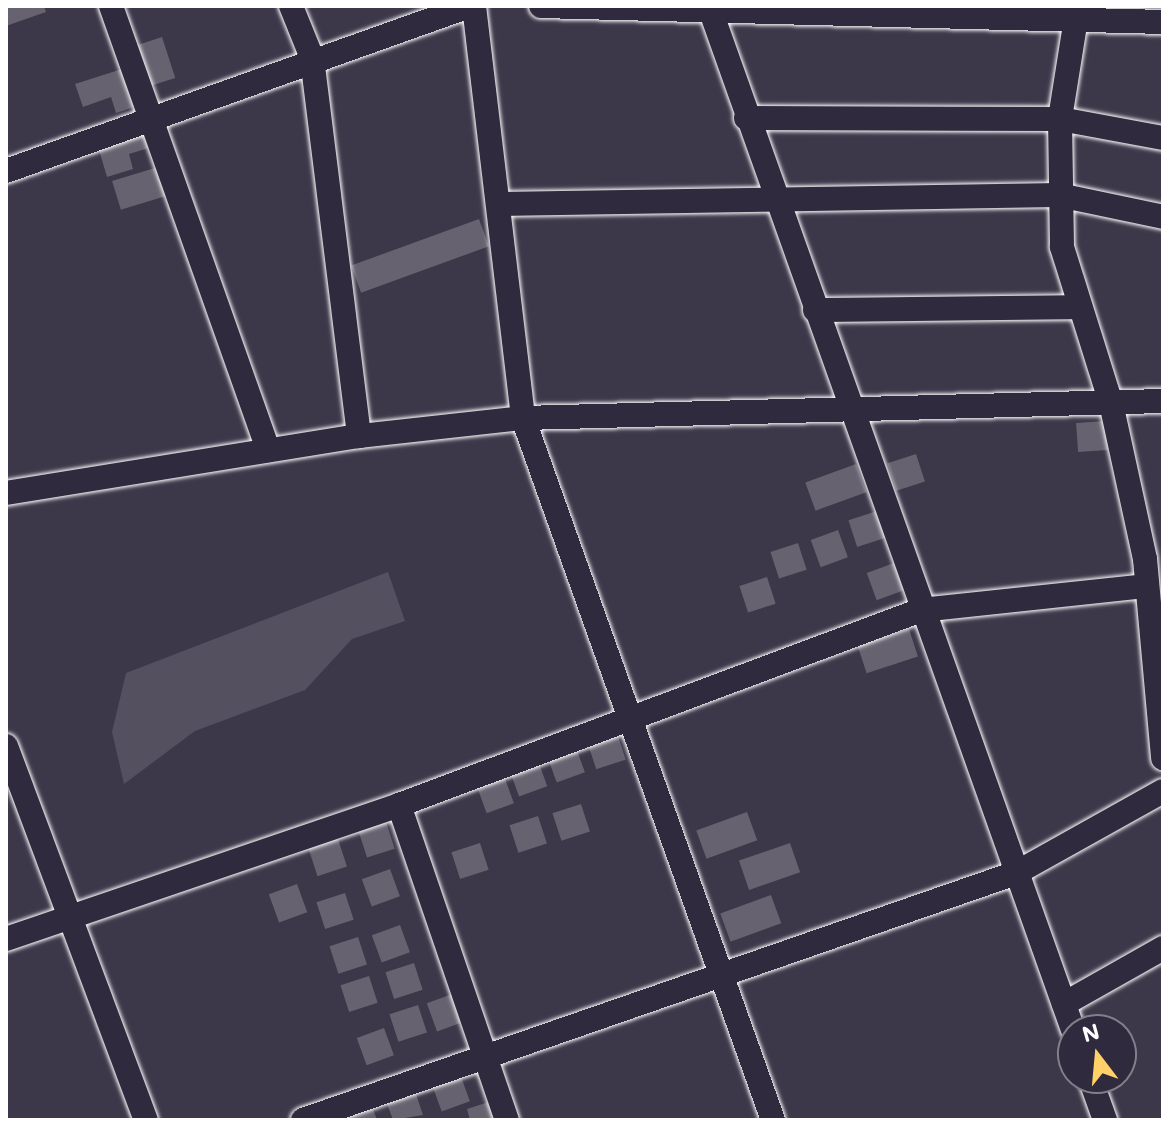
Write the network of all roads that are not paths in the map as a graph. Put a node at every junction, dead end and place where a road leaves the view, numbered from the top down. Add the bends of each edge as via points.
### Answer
1 (111, 6) edge
2 (291, 6) edge
3 (472, 6) edge
4 (541, 6) edge
5 (709, 8) edge
6 (830, 9) edge
7 (908, 10) edge
8 (1076, 13) edge
9 (1163, 22) edge
10 (312, 58) junction
11 (746, 118) junction
12 (151, 119) junction
13 (1060, 119) junction
14 (1163, 138) edge
15 (6, 171) edge
16 (777, 195) junction
17 (1059, 195) junction
18 (499, 204) junction
19 (1163, 217) edge
20 (1080, 307) junction
21 (815, 310) junction
22 (1163, 401) edge
23 (1111, 403) junction
24 (848, 408) junction
25 (523, 418) junction
26 (359, 436) junction
27 (268, 450) junction
28 (6, 493) edge
29 (1145, 586) junction
30 (921, 610) junction
31 (631, 716) junction
32 (6, 746) edge
33 (1163, 758) edge
34 (1163, 791) edge
35 (399, 805) junction
36 (1016, 873) junction
37 (69, 916) junction
38 (6, 939) edge
39 (1163, 948) edge
40 (720, 978) junction
41 (1064, 1004) junction
42 (1067, 1014) edge
43 (485, 1058) junction
44 (1096, 1094) edge
45 (146, 1120) edge
46 (303, 1120) edge
47 (507, 1120) edge
48 (773, 1120) edge
49 (1105, 1120) edge

1 - 12 street
2 - 10 street
3 - 10 street
3 - 18 street
4 - 5 street
5 - 6 street
5 - 11 street
6 - 7 street
7 - 8 street
8 - 9 street
8 - 13 street
10 - 12 street
10 - 26 street
11 - 13 street
11 - 16 street
12 - 15 street
12 - 27 street
13 - 14 street
13 - 17 street
16 - 17 street
16 - 18 street
16 - 21 street
17 - 19 street
17 - 20 street via 1062,247
18 - 25 street
20 - 21 street
20 - 23 street
21 - 24 street
22 - 23 street
23 - 24 street
23 - 29 street
24 - 25 street
24 - 30 street
25 - 26 street
25 - 31 street
26 - 27 street
27 - 28 street
29 - 30 street
29 - 33 street
30 - 31 street
30 - 36 street
31 - 35 street
31 - 40 street
32 - 37 street
34 - 36 street
35 - 37 street
35 - 43 street
36 - 40 street
36 - 41 street
37 - 38 street
37 - 45 street
39 - 41 street
40 - 43 street
40 - 48 street
41 - 42 street
43 - 46 street
43 - 47 street
44 - 49 street

